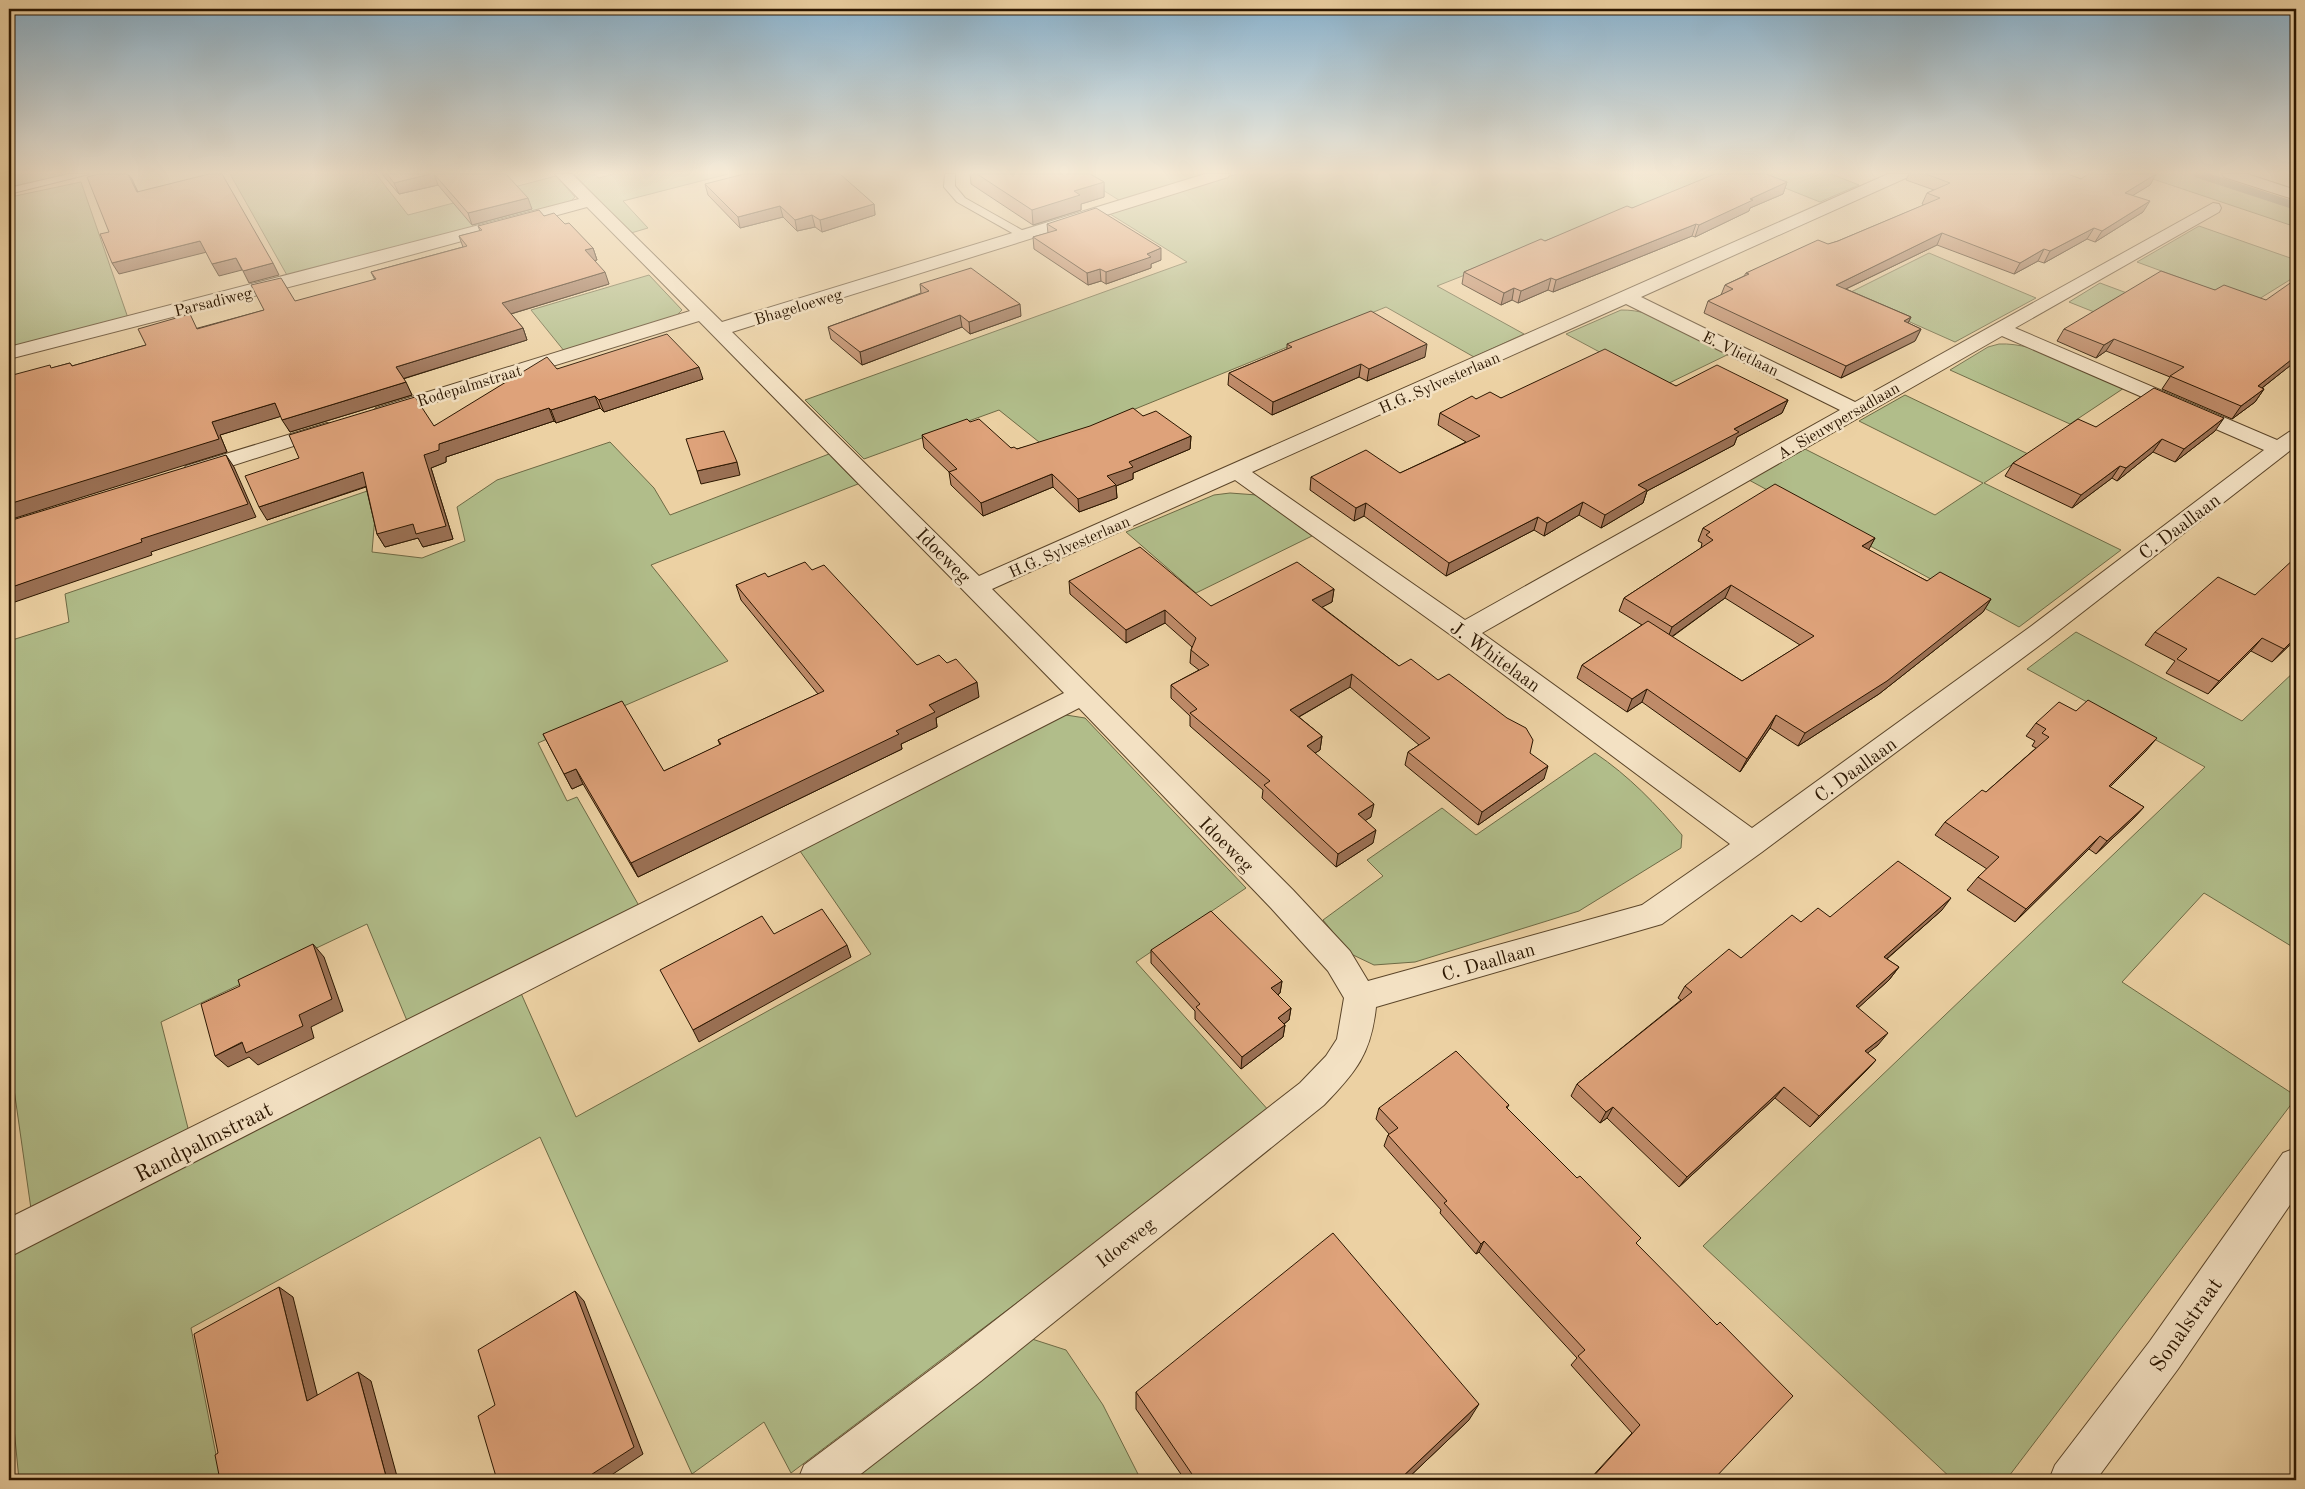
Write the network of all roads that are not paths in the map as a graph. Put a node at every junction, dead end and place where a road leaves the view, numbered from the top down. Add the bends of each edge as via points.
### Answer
1 (435, 243) edge
2 (632, 243) edge
3 (997, 243) edge
4 (1747, 243) edge
5 (2151, 243) edge
6 (1627, 297) junction
7 (709, 322) junction
8 (2002, 329) junction
9 (9, 353) edge
10 (1855, 410) junction
11 (2288, 442) edge
12 (1238, 472) junction
13 (179, 475) edge
14 (976, 587) junction
15 (1464, 632) junction
16 (1081, 696) junction
17 (1752, 844) junction
18 (1360, 997) junction
19 (2296, 1165) edge
20 (9, 1238) edge
21 (819, 1480) edge
22 (2070, 1480) edge

1 - 9 street, Parsadiweg
2 - 7 street, Idoeweg
3 - 7 street, Bhageloeweg
4 - 6 street, H.G. Sylvesterlaan
5 - 8 street, A. Sieuwpersadlaan
6 - 10 street, E. Vlietlaan
6 - 12 street, H.G. Sylvesterlaan
7 - 13 street, Rodepalmstraat via 355,421
7 - 14 street, Idoeweg
8 - 10 street, A. Sieuwpersadlaan
8 - 11 street
10 - 15 street, A. Sieuwpersadlaan
11 - 17 street, C. Daallaan via 2039,633
12 - 14 street, H.G. Sylvesterlaan
12 - 15 street, J. Whitelaan
14 - 16 street, Idoeweg
15 - 17 street, J. Whitelaan
16 - 18 street, Idoeweg via 1339,960
16 - 20 street, Randpalmstraat
17 - 18 street, C. Daallaan via 1650,915
18 - 21 street, Idoeweg via 1353,1044 1338,1067 1312,1094
19 - 22 street, Sonalstraat via 2164,1354

